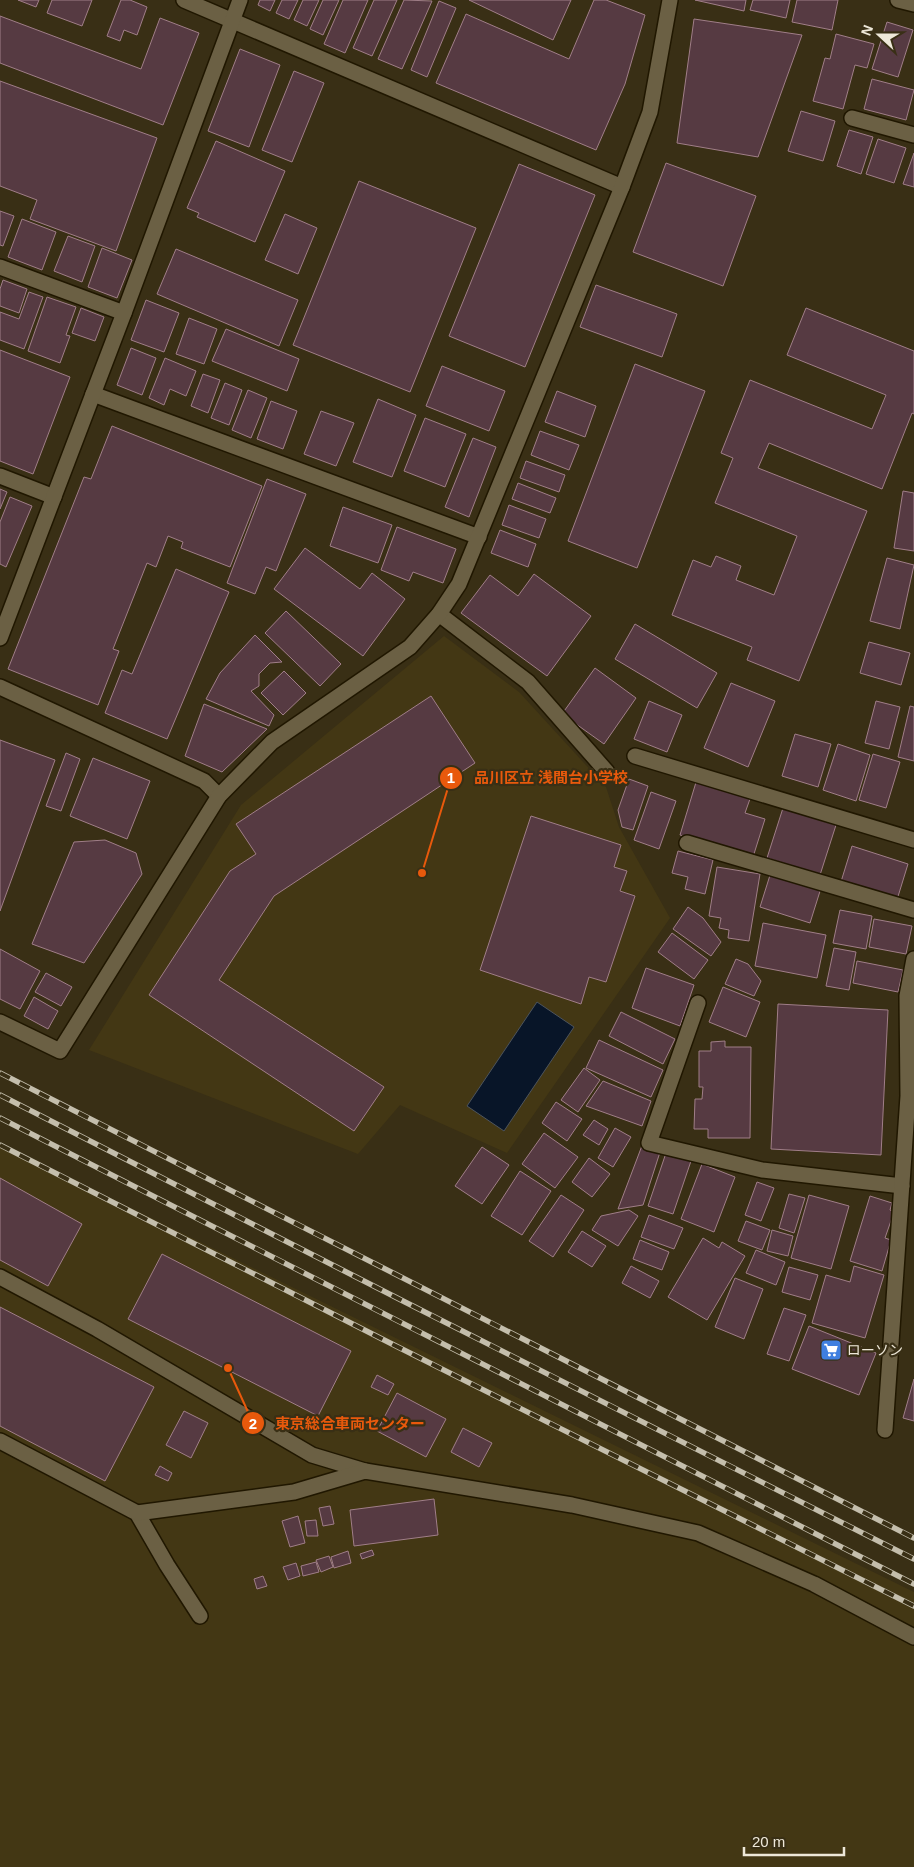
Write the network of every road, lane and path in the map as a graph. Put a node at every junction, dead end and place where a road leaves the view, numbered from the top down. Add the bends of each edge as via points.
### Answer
1 (184, 0) edge
2 (240, 0) edge
3 (670, 0) edge
4 (898, 0) edge
5 (914, 4) edge
6 (232, 20) junction
7 (852, 118) dead end
8 (914, 135) edge
9 (622, 187) junction
10 (0, 267) edge
11 (124, 314) junction
12 (93, 394) junction
13 (0, 476) edge
14 (54, 497) junction
15 (479, 537) junction
16 (439, 614) junction
17 (0, 638) edge
18 (0, 687) edge
19 (635, 756) dead end
20 (607, 772) dead end
21 (219, 796) junction
22 (914, 840) edge
23 (687, 843) dead end
24 (914, 910) edge
25 (914, 959) edge
26 (698, 1003) dead end
27 (0, 1022) edge
28 (911, 1097) edge
29 (902, 1186) junction
30 (0, 1277) edge
31 (885, 1430) dead end
32 (0, 1442) edge
33 (365, 1471) junction
34 (138, 1513) junction
35 (200, 1616) dead end
36 (914, 1638) edge

1 - 6 street
2 - 6 street
3 - 9 street via 650,112
4 - 5 street
6 - 9 street
6 - 11 street
7 - 8 street
9 - 15 street
10 - 11 street
11 - 12 street
12 - 14 street
12 - 15 street
13 - 14 street
14 - 17 street
15 - 16 street via 459,584
16 - 20 street via 528,682
16 - 21 street via 410,647 272,742
18 - 21 street via 204,782
19 - 22 street
21 - 27 street via 60,1051
23 - 24 street
25 - 28 street via 907,996
26 - 29 street via 649,1143 762,1170
28 - 29 street
29 - 31 street
30 - 33 street via 312,1455
32 - 34 street
33 - 34 street via 294,1492
33 - 36 street via 572,1505 698,1532 814,1584
34 - 35 street

